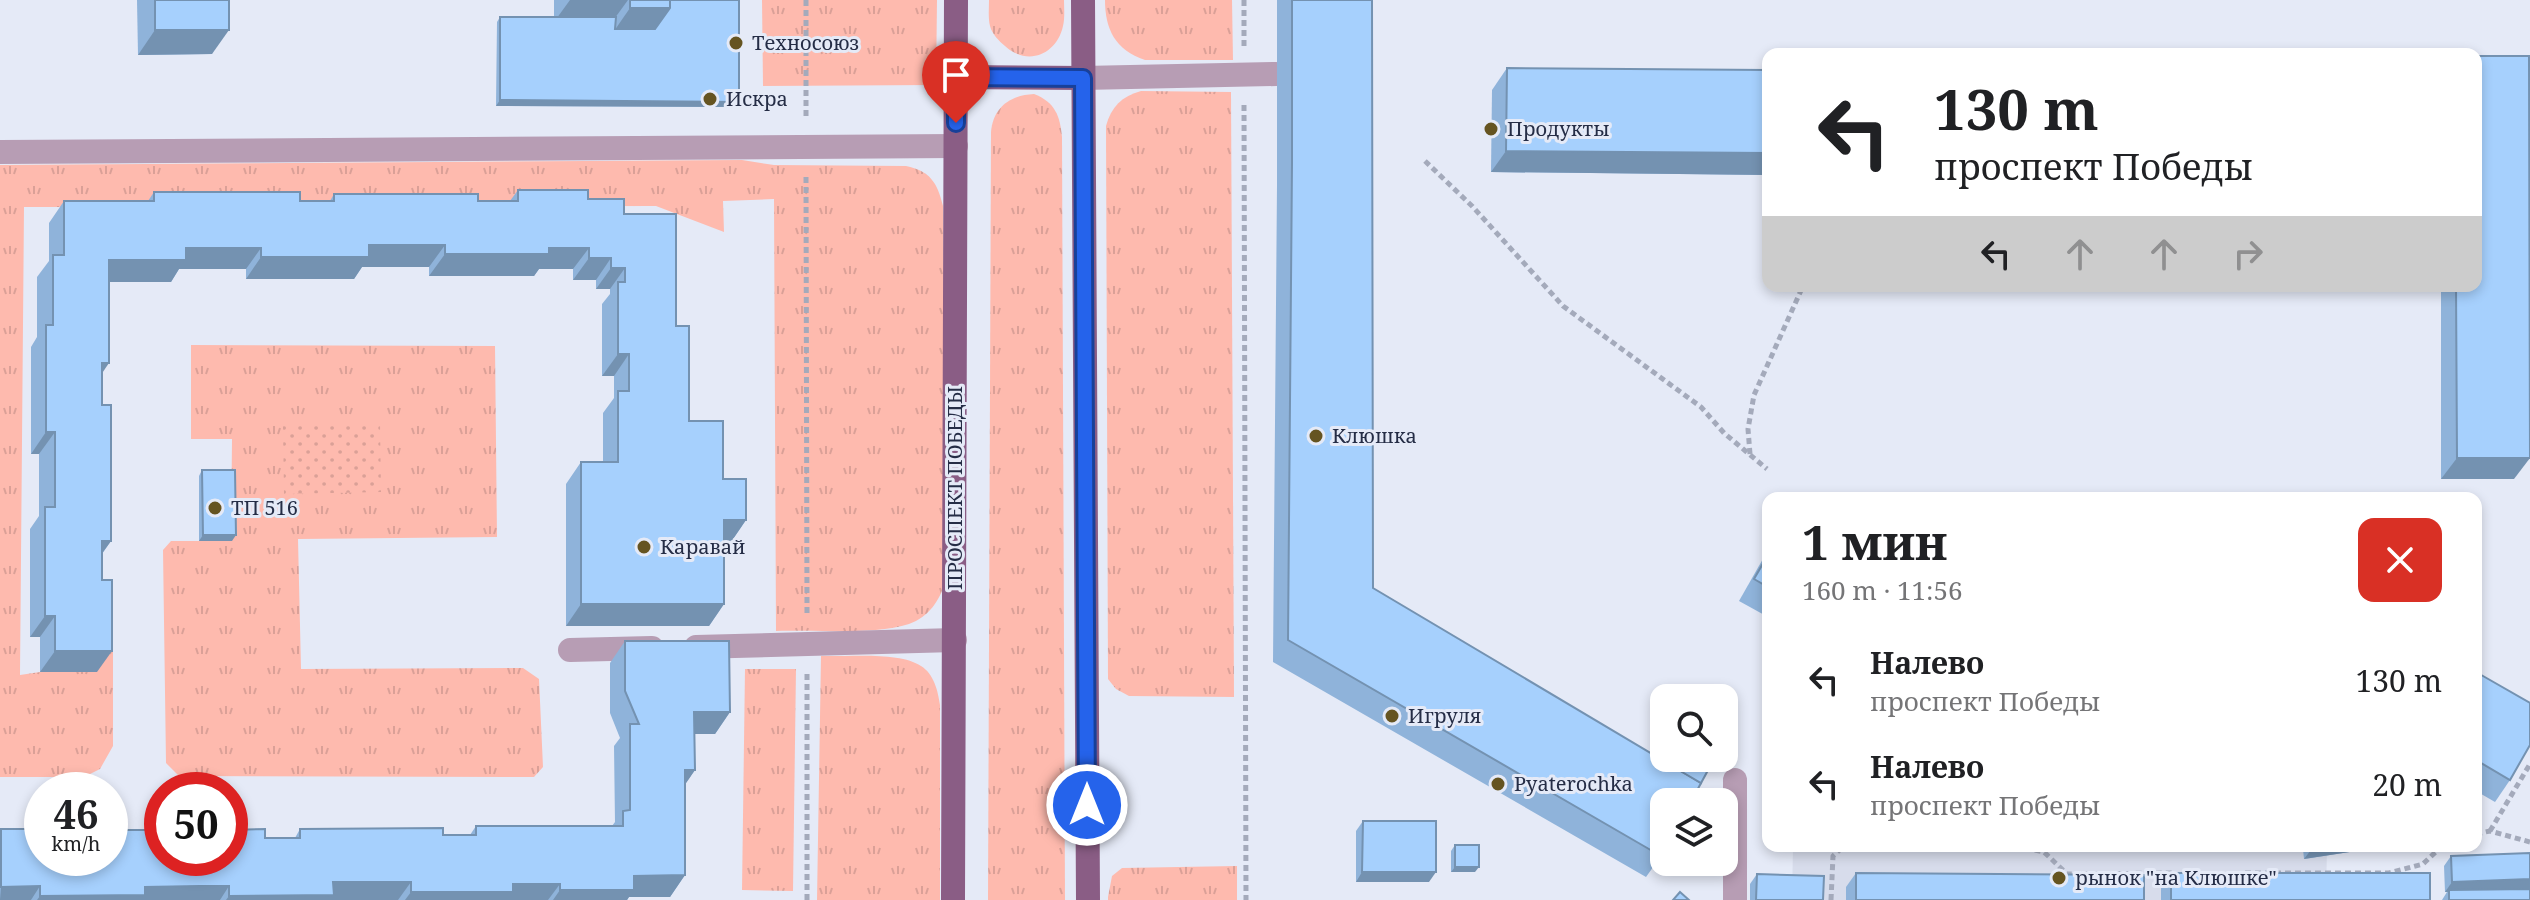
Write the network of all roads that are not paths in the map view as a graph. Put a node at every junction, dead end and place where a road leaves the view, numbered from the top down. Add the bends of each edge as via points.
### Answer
1 (956, 0) edge
2 (1083, 0) edge
3 (1276, 74) dead end
4 (956, 77) junction
5 (1083, 78) junction
6 (956, 146) junction
7 (0, 152) edge
8 (955, 640) junction
9 (570, 650) dead end
10 (1735, 780) dead end
11 (953, 900) edge
12 (1088, 900) edge
13 (1735, 900) edge

1 - 4 main road, ПРОСПЕКТ ПОБЕДЫ
2 - 5 main road
3 - 5 lane
4 - 5 main road
4 - 6 main road, ПРОСПЕКТ ПОБЕДЫ
5 - 12 main road
6 - 7 lane
6 - 8 main road, ПРОСПЕКТ ПОБЕДЫ
8 - 9 lane
8 - 11 main road, ПРОСПЕКТ ПОБЕДЫ
10 - 13 lane

